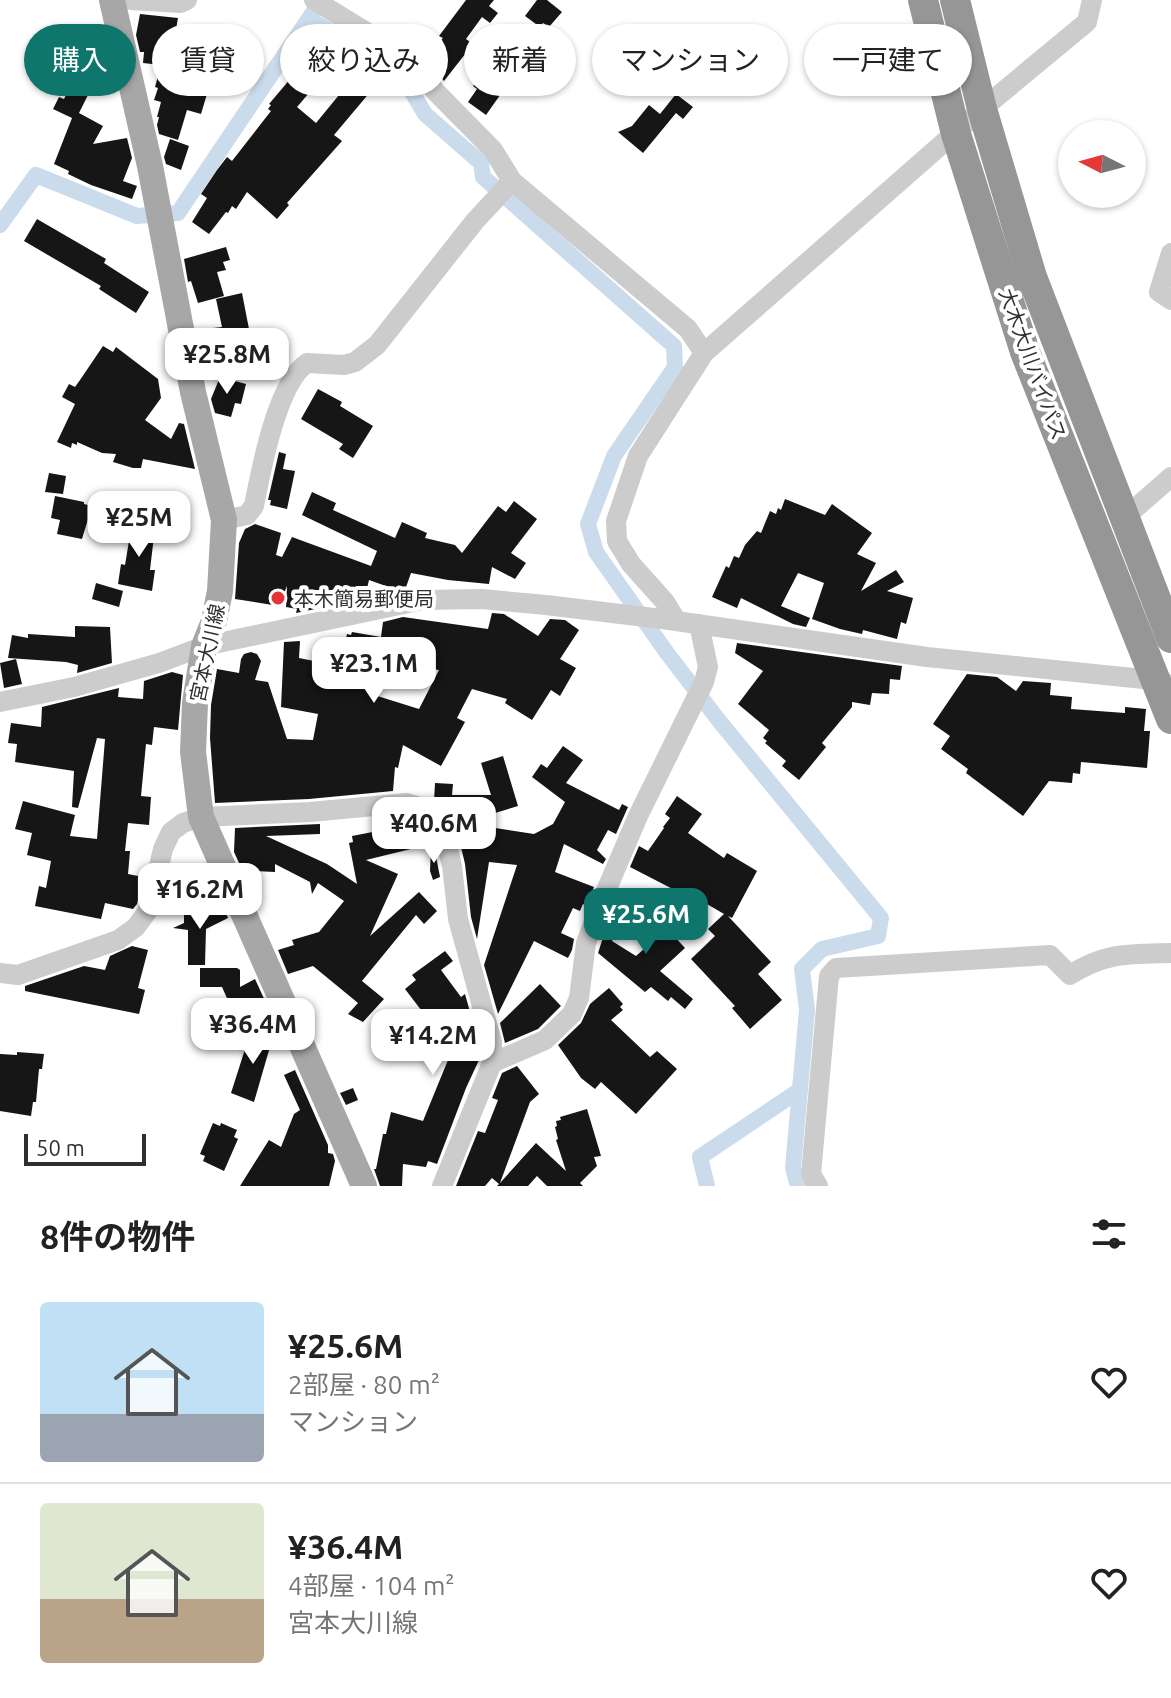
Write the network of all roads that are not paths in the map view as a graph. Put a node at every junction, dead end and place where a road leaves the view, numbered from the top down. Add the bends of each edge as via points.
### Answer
1 (112, 0) edge
2 (131, 0) edge
3 (187, 0) edge
4 (923, 0) edge
5 (955, 0) edge
6 (1092, 0) edge
7 (332, 5) edge
8 (982, 109) junction
9 (956, 134) junction
10 (503, 190) junction
11 (1171, 253) edge
12 (1171, 300) edge
13 (704, 353) junction
14 (1171, 477) edge
15 (1124, 518) junction
16 (224, 520) junction
17 (669, 620) junction
18 (699, 624) junction
19 (1171, 638) edge
20 (204, 646) junction
21 (1162, 680) edge
22 (0, 702) edge
23 (1171, 719) edge
24 (201, 817) junction
25 (1171, 953) edge
26 (0, 973) edge
27 (492, 1063) junction
28 (364, 1186) edge
29 (442, 1186) edge
30 (818, 1186) edge

1 - 16 main road, 宮本大川線
2 - 3 street
4 - 9 highway, 大木大川バイパス
5 - 8 highway, 大木大川バイパス
6 - 8 street via 1087,22
7 - 10 street via 417,67 493,150
8 - 9 street
8 - 15 highway, 大木大川バイパス via 1032,277
9 - 13 street
9 - 21 highway, 大木大川バイパス via 1025,352
10 - 13 street via 688,329
10 - 16 street via 377,345 355,362 307,363 292,376 254,506 247,515
11 - 12 street via 1159,292
13 - 17 street via 638,456 616,521 617,541 665,602
14 - 15 street
15 - 19 highway, 大木大川バイパス
16 - 20 main road, 宮本大川線 via 220,591
17 - 18 street
17 - 20 street via 482,599 423,600
18 - 21 street via 927,657
18 - 27 street via 708,667 704,682 603,898 586,943 572,1014 545,1040
20 - 22 street via 74,687
20 - 24 main road, 宮本大川線 via 193,752
21 - 23 highway, 大木大川バイパス
24 - 26 street via 171,832 149,909 136,927 118,940 18,975
24 - 27 street via 407,803 429,813 445,837 458,919 492,1042
24 - 28 main road, 宮本大川線
25 - 30 street via 1110,955 1070,975 1050,955 836,968 829,976 818,1088 811,1174
27 - 29 street

